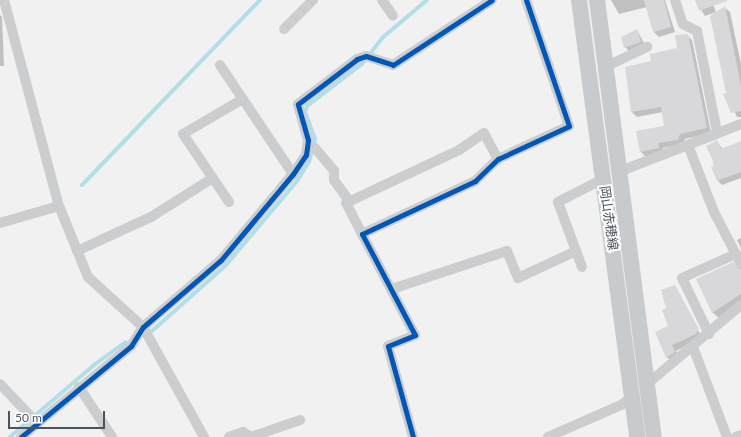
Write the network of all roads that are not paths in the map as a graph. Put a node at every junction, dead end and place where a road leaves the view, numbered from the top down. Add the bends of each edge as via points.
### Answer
1 (4, 0) edge
2 (313, 0) edge
3 (382, 0) edge
4 (492, 0) edge
5 (526, 0) edge
6 (579, 0) edge
7 (597, 0) edge
8 (674, 0) edge
9 (393, 16) dead end
10 (284, 29) dead end
11 (647, 47) dead end
12 (220, 65) dead end
13 (605, 68) junction
14 (243, 99) junction
15 (741, 124) edge
16 (717, 132) junction
17 (688, 145) junction
18 (312, 146) junction
19 (498, 159) junction
20 (618, 172) junction
21 (293, 174) junction
22 (213, 178) junction
23 (603, 179) junction
24 (349, 201) junction
25 (229, 202) dead end
26 (59, 206) junction
27 (0, 224) edge
28 (362, 234) junction
29 (77, 250) junction
30 (576, 252) junction
31 (736, 254) junction
32 (741, 264) edge
33 (582, 267) dead end
34 (392, 289) junction
35 (741, 306) edge
36 (143, 327) junction
37 (709, 334) junction
38 (693, 347) junction
39 (0, 384) edge
40 (646, 385) junction
41 (79, 387) junction
42 (632, 397) junction
43 (34, 419) junction
44 (300, 420) dead end
45 (741, 434) edge
46 (553, 436) edge
47 (21, 437) edge
48 (112, 437) edge
49 (204, 437) edge
50 (229, 437) edge
51 (251, 437) edge
52 (413, 437) edge
53 (637, 437) edge
54 (654, 437) edge
55 (726, 437) edge
56 (736, 437) edge

1 - 26 street
2 - 10 street
3 - 9 street
4 - 18 street via 393,65 368,56 357,59 298,104
5 - 19 street via 568,126
6 - 23 main road, 岡山赤穂線
7 - 13 main road, 岡山赤穂線
8 - 16 street via 683,24 697,31
11 - 13 street
12 - 14 street
13 - 20 main road, 岡山赤穂線
14 - 21 street
14 - 22 street via 184,134
15 - 16 street
16 - 17 street
17 - 20 street
17 - 31 street via 714,212
18 - 21 street
18 - 24 street via 334,171 334,180
19 - 24 street via 484,133 459,150
19 - 28 street via 475,181
20 - 40 main road, 岡山赤穂線
21 - 36 street via 221,260
22 - 25 street
22 - 29 street via 151,217
23 - 30 street via 558,202
23 - 42 main road, 岡山赤穂線
24 - 28 street via 346,203
26 - 27 street
26 - 29 street
28 - 34 street
29 - 36 street via 92,282
30 - 33 street
30 - 34 street via 518,278 507,251
31 - 32 street
31 - 37 street via 682,278
34 - 52 street via 415,335 388,346
35 - 37 street
36 - 41 street via 131,346
36 - 49 street
37 - 38 street
38 - 40 street
38 - 55 street
39 - 43 street
40 - 54 main road, 岡山赤穂線
41 - 43 street
41 - 48 street
42 - 46 street
42 - 53 main road, 岡山赤穂線
43 - 47 street
44 - 51 street
45 - 56 street
50 - 51 street via 243,432

